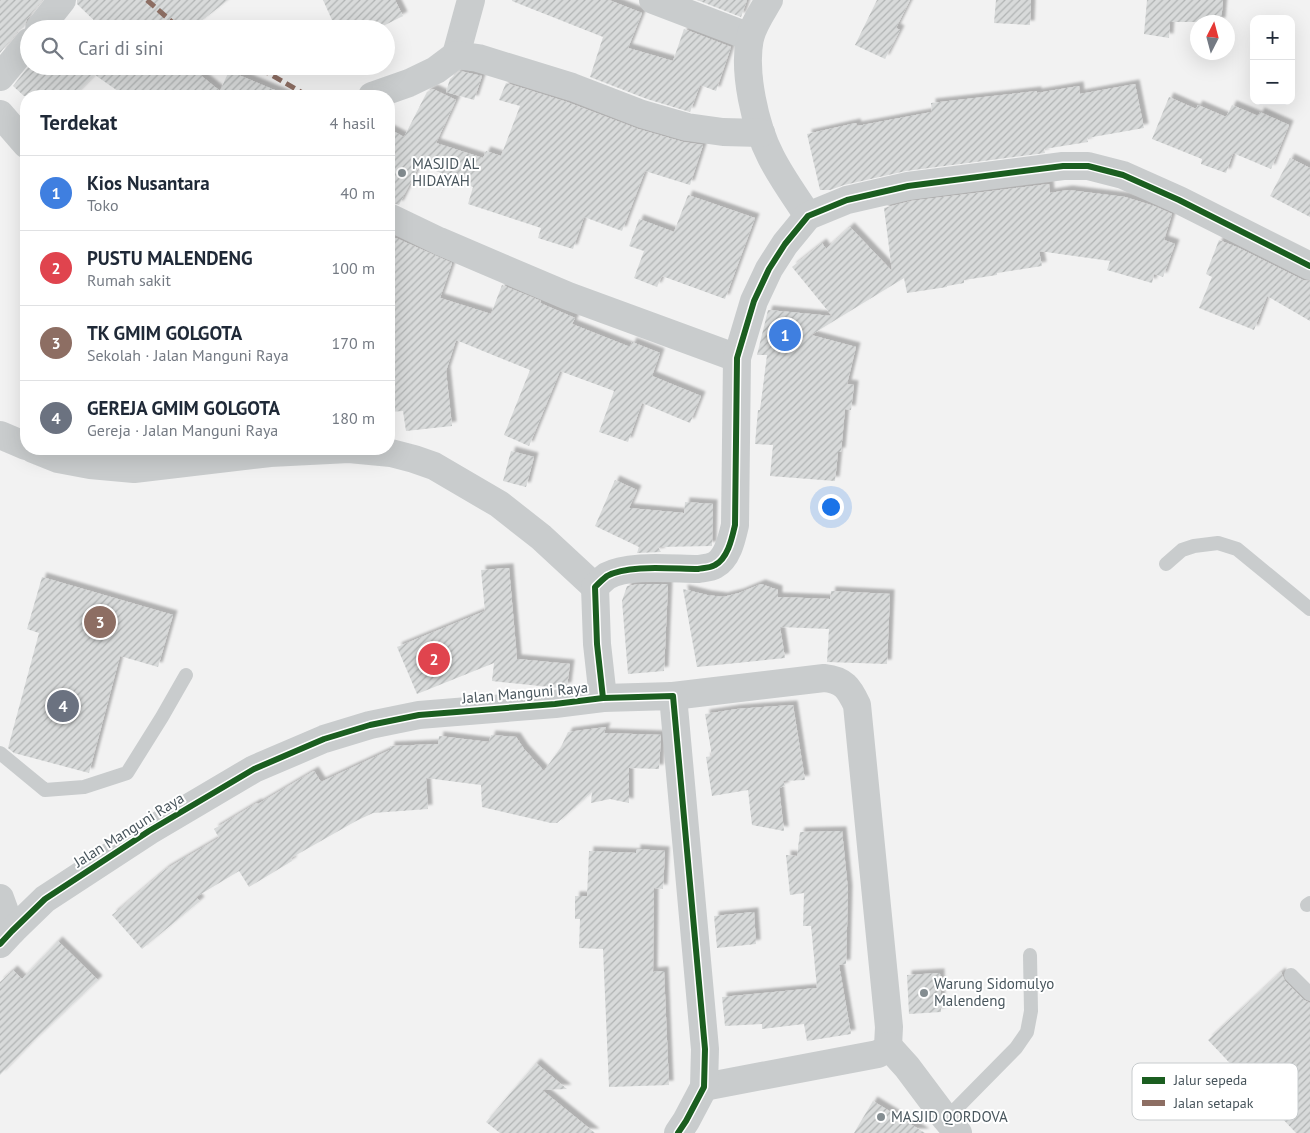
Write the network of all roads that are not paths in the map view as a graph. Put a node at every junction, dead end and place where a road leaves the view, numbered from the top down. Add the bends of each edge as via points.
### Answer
1 (62, 0) edge
2 (471, 0) edge
3 (653, 0) edge
4 (769, 0) edge
5 (46, 20) edge
6 (750, 37) junction
7 (20, 53) edge
8 (456, 55) junction
9 (0, 76) edge
10 (389, 90) edge
11 (0, 114) edge
12 (760, 133) junction
13 (20, 137) edge
14 (808, 216) junction
15 (395, 220) edge
16 (1310, 266) edge
17 (737, 358) junction
18 (0, 435) edge
19 (20, 443) edge
20 (395, 454) edge
21 (48, 455) edge
22 (253, 455) edge
23 (1166, 564) dead end
24 (595, 587) junction
25 (1310, 609) edge
26 (186, 675) dead end
27 (673, 696) junction
28 (603, 698) junction
29 (0, 753) edge
30 (0, 898) edge
31 (6, 938) edge
32 (1030, 955) dead end
33 (1291, 975) dead end
34 (1310, 994) edge
35 (888, 1046) junction
36 (704, 1087) junction
37 (947, 1120) edge
38 (678, 1133) edge

1 - 5 street
2 - 8 street
3 - 6 street
4 - 6 street
6 - 12 street via 748,65
7 - 9 street
8 - 10 street via 436,70
8 - 12 street via 478,58 572,87 642,114 687,127
11 - 13 street
12 - 14 street via 771,158
14 - 16 street via 847,200 908,186 1063,166 1088,166 1123,175
14 - 17 street via 769,269 754,301
15 - 17 street via 568,296
17 - 24 street via 735,525 729,549 715,565 698,569 630,569 615,572
18 - 19 street
20 - 24 street via 434,466 500,504
21 - 22 street via 90,465 134,469
23 - 25 lane via 1182,550 1218,543 1237,549
24 - 28 street
26 - 29 lane via 127,773 84,787 45,790
27 - 28 street, Jalan Manguni Raya
27 - 35 street, Jalan Manguni Raya via 824,678 839,681 853,696 857,705 889,1027
27 - 36 street via 705,1049
28 - 31 street, Jalan Manguni Raya via 418,714 324,739 254,769 149,831 45,899
30 - 31 street
32 - 37 lane via 1031,1011 1027,1032 1016,1048
33 - 34 lane
35 - 36 street via 878,1054
35 - 37 street
36 - 38 street

